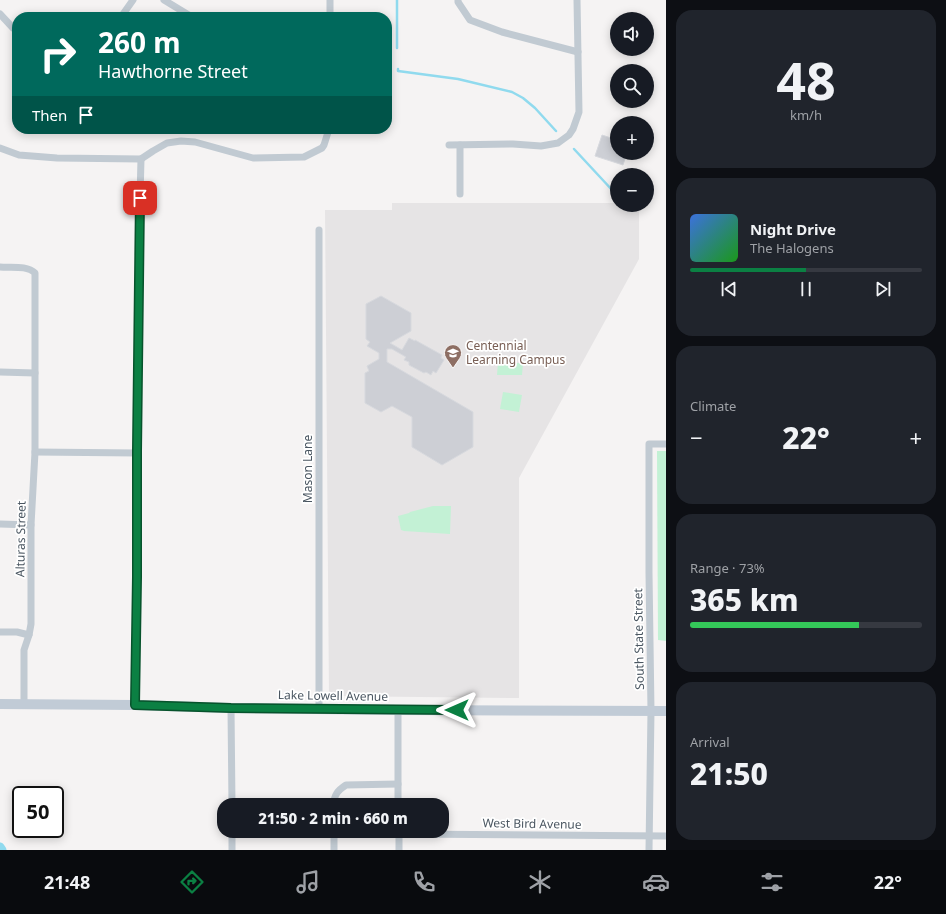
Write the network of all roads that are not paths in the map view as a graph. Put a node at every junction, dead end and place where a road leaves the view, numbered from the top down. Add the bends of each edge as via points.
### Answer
1 (133, 0) edge
2 (164, 0) edge
3 (330, 0) edge
4 (458, 0) edge
5 (577, 0) edge
6 (125, 12) edge
7 (184, 12) edge
8 (330, 12) edge
9 (0, 14) edge
10 (12, 27) edge
11 (578, 52) junction
12 (327, 134) edge
13 (460, 145) junction
14 (449, 146) dead end
15 (0, 148) edge
16 (141, 159) junction
17 (460, 194) dead end
18 (319, 230) dead end
19 (0, 268) edge
20 (0, 372) edge
21 (35, 373) junction
22 (666, 444) edge
23 (35, 452) junction
24 (137, 453) junction
25 (0, 524) edge
26 (31, 525) junction
27 (0, 632) edge
28 (29, 634) junction
29 (0, 704) edge
30 (24, 704) junction
31 (135, 705) junction
32 (231, 708) junction
33 (319, 708) junction
34 (398, 710) junction
35 (651, 711) junction
36 (666, 711) edge
37 (398, 784) junction
38 (232, 798) edge
39 (334, 798) edge
40 (398, 798) edge
41 (449, 833) edge
42 (649, 836) junction
43 (666, 836) edge
44 (232, 838) edge
45 (334, 838) edge
46 (399, 838) edge
47 (232, 850) edge
48 (334, 850) edge
49 (398, 850) edge
50 (649, 850) edge

1 - 6 street
2 - 7 street
3 - 8 street
4 - 11 street via 470,20 502,32
5 - 11 street
9 - 10 street
11 - 13 street via 579,112 569,135 558,143 541,146
12 - 16 street via 322,148 304,157 253,158 181,140 167,143
13 - 14 street
13 - 17 street
15 - 16 street via 19,155 57,158
16 - 24 street
18 - 33 street, Mason Lane
19 - 21 street, Alturas Street via 31,269 35,274
20 - 21 street
21 - 23 street, Alturas Street
22 - 35 street, South State Street via 649,444
23 - 24 street
23 - 26 street, Alturas Street
24 - 31 street
25 - 26 street
26 - 28 street, Alturas Street
27 - 28 street
28 - 30 street, Alturas Street via 24,650
29 - 30 main road, Lake Lowell Avenue
30 - 31 main road, Lake Lowell Avenue
31 - 32 main road, Lake Lowell Avenue
32 - 33 main road, Lake Lowell Avenue
32 - 38 street
33 - 34 main road, Lake Lowell Avenue
34 - 35 main road, Lake Lowell Avenue
34 - 37 street
35 - 36 main road, Lake Lowell Avenue
35 - 42 street, South State Street
37 - 39 street via 346,785
37 - 40 street
41 - 42 street, West Bird Avenue
42 - 43 street, West Bird Avenue
42 - 50 street, South State Street
44 - 47 street
45 - 48 street
46 - 49 street

